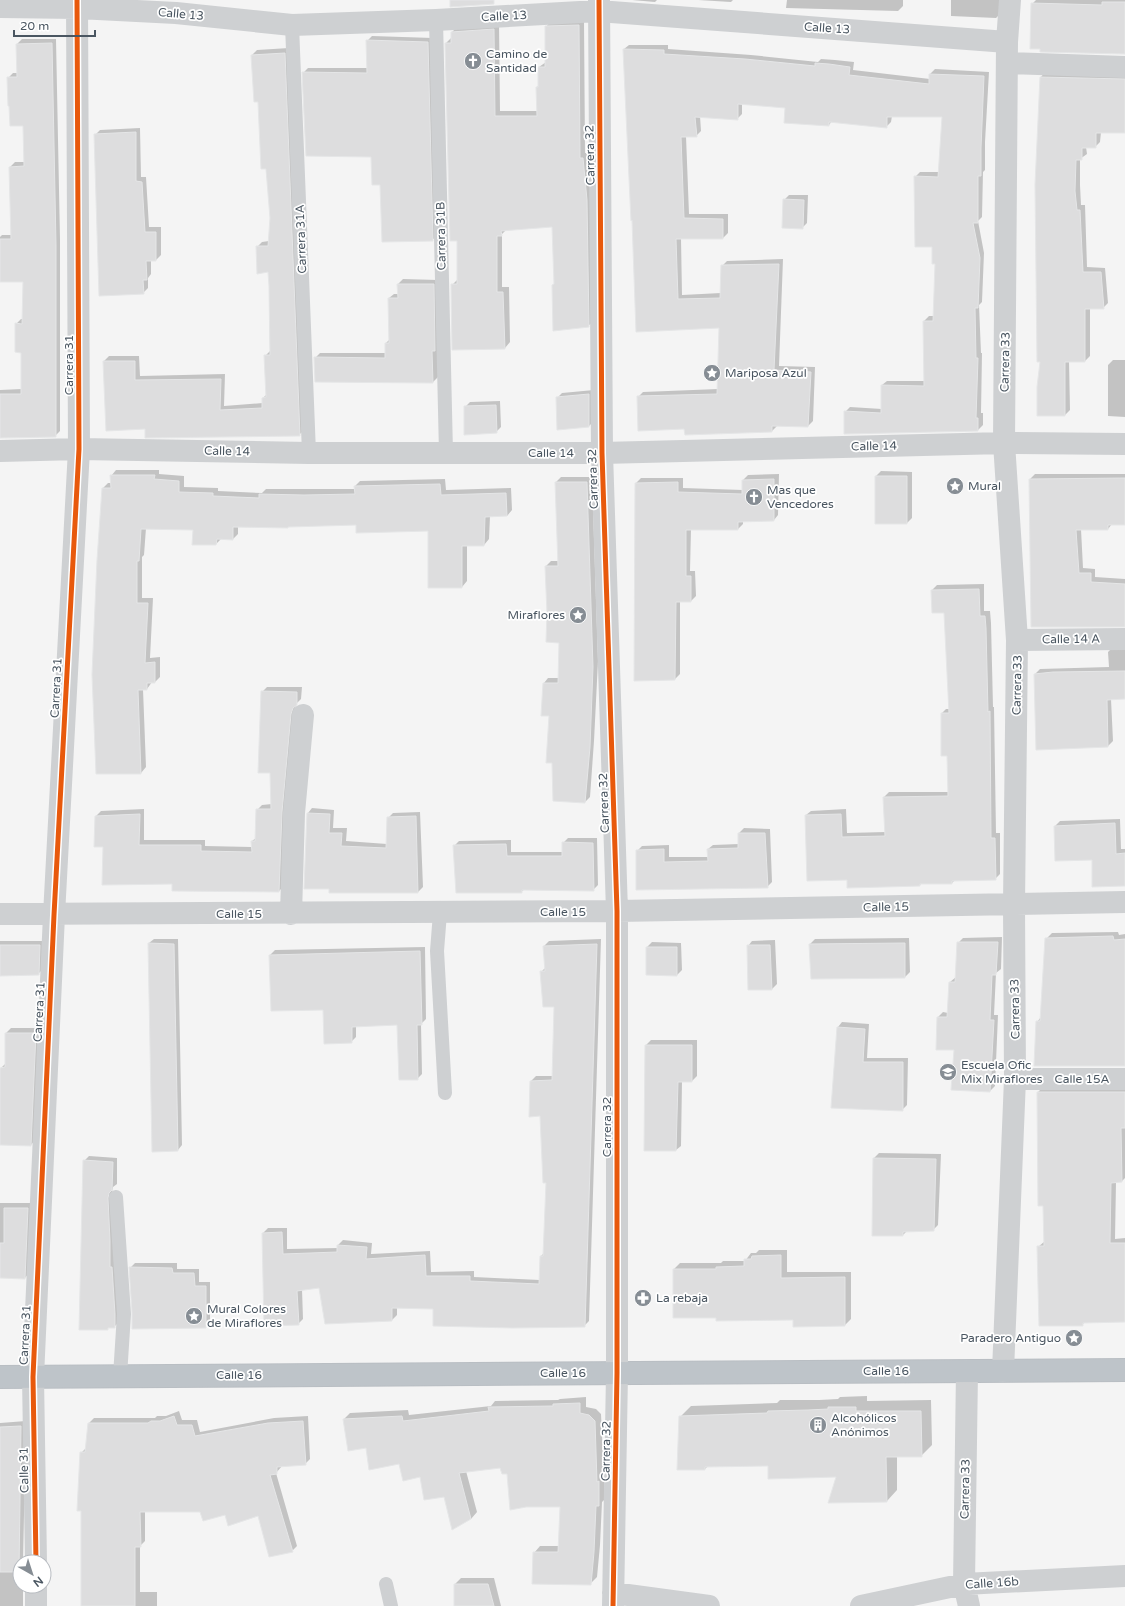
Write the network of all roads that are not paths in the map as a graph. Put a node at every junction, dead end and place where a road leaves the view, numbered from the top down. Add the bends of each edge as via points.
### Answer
1 (1010, 0) edge
2 (77, 4) edge
3 (598, 5) edge
4 (0, 7) edge
5 (436, 20) junction
6 (292, 25) junction
7 (1007, 42) junction
8 (1008, 63) junction
9 (1125, 67) edge
10 (1004, 443) junction
11 (1125, 444) edge
12 (79, 449) junction
13 (0, 451) edge
14 (602, 452) junction
15 (309, 453) junction
16 (446, 453) junction
17 (1125, 639) edge
18 (1018, 640) junction
19 (303, 715) dead end
20 (1125, 902) edge
21 (1014, 905) junction
22 (617, 911) junction
23 (440, 913) junction
24 (0, 914) edge
25 (291, 914) junction
26 (54, 915) junction
27 (1125, 1079) edge
28 (1015, 1080) junction
29 (445, 1093) dead end
30 (116, 1197) dead end
31 (1125, 1370) edge
32 (967, 1371) junction
33 (1003, 1371) junction
34 (617, 1373) junction
35 (120, 1376) junction
36 (0, 1377) edge
37 (33, 1377) junction
38 (36, 1554) edge
39 (1125, 1576) edge
40 (386, 1584) dead end
41 (964, 1584) junction
42 (36, 1594) edge
43 (613, 1600) edge
44 (36, 1606) edge
45 (391, 1606) edge
46 (709, 1606) edge
47 (861, 1606) edge
48 (969, 1606) edge

1 - 7 street, Carrera 33
2 - 4 street, Calle 13
2 - 6 street, Calle 13
2 - 12 street, Carrera 31
3 - 5 street, Calle 13
3 - 7 street, Calle 13
3 - 14 street, Carrera 32
5 - 6 street, Calle 13
5 - 16 lane, Carrera 31B
6 - 15 lane, Carrera 31A
7 - 8 street, Carrera 33
8 - 9 street
8 - 10 street, Carrera 33
10 - 11 street, Calle 14
10 - 14 street, Calle 14
10 - 18 street, Carrera 33
12 - 13 street, Calle 14
12 - 15 street, Calle 14
12 - 26 street, Carrera 31
14 - 16 street, Calle 14
14 - 22 street, Carrera 32
15 - 16 street, Calle 14
17 - 18 street, Calle 14 A
18 - 21 street, Carrera 33
19 - 25 street via 294,813
20 - 21 street, Calle 15
21 - 22 street, Calle 15
21 - 28 street, Carrera 33
22 - 23 street, Calle 15
22 - 34 street, Carrera 32
23 - 25 street, Calle 15
23 - 29 lane via 437,951
24 - 26 street, Calle 15
25 - 26 street, Calle 15
26 - 37 street, Carrera 31
27 - 28 street, Calle 15A
28 - 33 street, Carrera 33
30 - 35 lane via 124,1314
31 - 33 highway, Calle 16
32 - 33 highway, Calle 16
32 - 34 highway, Calle 16
32 - 41 street, Carrera 33
34 - 35 highway, Calle 16
34 - 43 street, Carrera 32
35 - 37 highway, Calle 16
36 - 37 highway, Calle 16
37 - 38 street, Calle 31
39 - 41 street, Calle 16b
40 - 45 lane
41 - 47 street, Calle 16b
41 - 48 street, Carrera 33
42 - 44 street
43 - 46 street

